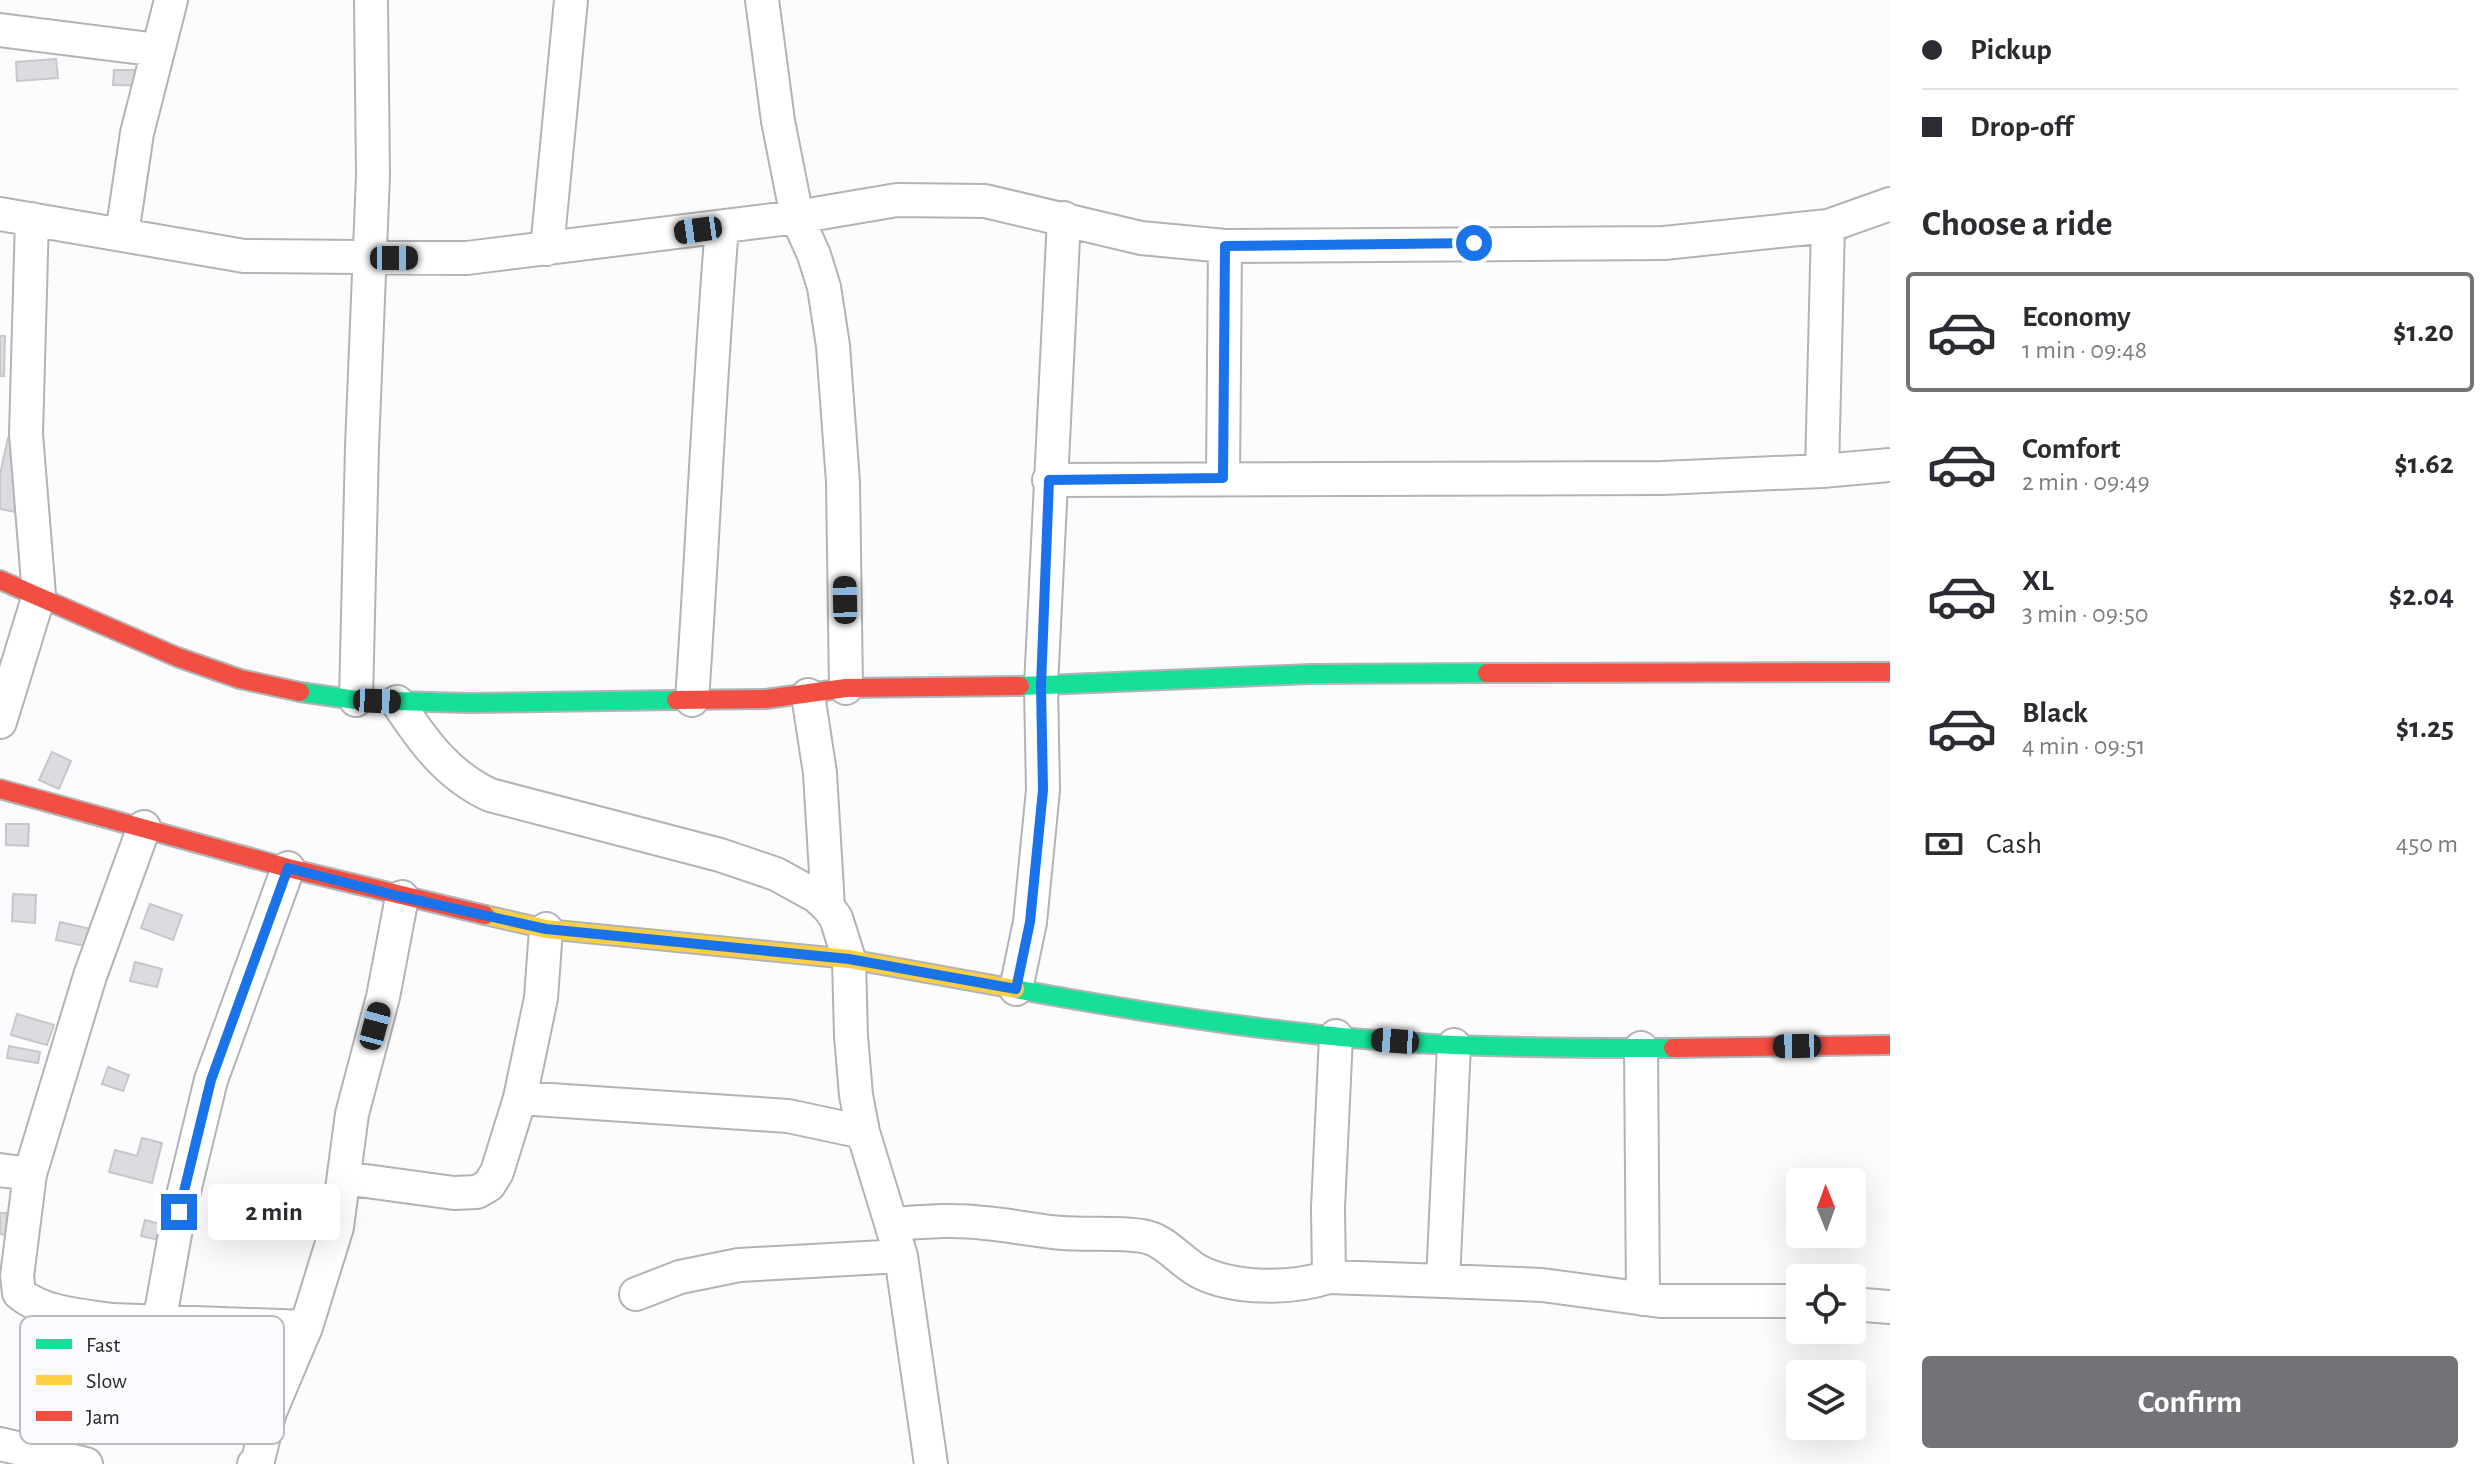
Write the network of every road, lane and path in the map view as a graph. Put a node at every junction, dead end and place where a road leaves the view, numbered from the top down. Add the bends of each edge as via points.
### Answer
1 (171, 0) edge
2 (371, 0) edge
3 (571, 0) edge
4 (751, 0) edge
5 (762, 0) edge
6 (0, 30) edge
7 (158, 50) junction
8 (1890, 204) edge
9 (0, 214) edge
10 (797, 217) junction
11 (1064, 218) junction
12 (32, 219) junction
13 (1828, 226) junction
14 (722, 227) junction
15 (122, 234) junction
16 (1225, 246) junction
17 (547, 249) junction
18 (369, 257) junction
19 (1890, 465) edge
20 (1822, 471) junction
21 (1223, 478) junction
22 (1049, 480) junction
23 (0, 580) edge
24 (39, 595) junction
25 (1890, 672) edge
26 (1041, 686) junction
27 (846, 688) junction
28 (808, 695) junction
29 (356, 700) junction
30 (692, 700) junction
31 (397, 702) junction
32 (0, 722) edge
33 (0, 789) edge
34 (144, 827) junction
35 (288, 868) junction
36 (402, 897) junction
37 (828, 907) junction
38 (546, 929) junction
39 (849, 959) junction
40 (1016, 989) junction
41 (1336, 1036) junction
42 (1454, 1045) junction
43 (1890, 1045) edge
44 (1641, 1048) junction
45 (520, 1098) junction
46 (863, 1132) junction
47 (15, 1172) edge
48 (344, 1178) junction
49 (892, 1224) junction
50 (901, 1256) junction
51 (1329, 1277) junction
52 (1443, 1281) junction
53 (636, 1294) dead end
54 (1643, 1299) junction
55 (1786, 1301) edge
56 (1866, 1305) edge
57 (1890, 1307) edge
58 (84, 1316) edge
59 (160, 1316) edge
60 (284, 1326) edge
61 (306, 1327) junction
62 (284, 1375) edge
63 (0, 1444) edge
64 (262, 1444) edge
65 (86, 1464) edge
66 (254, 1464) edge
67 (931, 1464) edge

1 - 7 street
2 - 18 street
3 - 17 street
4 - 5 street
5 - 10 street
6 - 7 street
7 - 15 street via 137,133
8 - 13 street
9 - 12 street
10 - 11 street via 897,200 955,200
10 - 14 street
10 - 27 street via 824,287 833,346 843,482
11 - 16 street via 1141,238
11 - 22 street
12 - 15 street
12 - 24 street via 26,434
13 - 16 street via 1664,243
13 - 20 street
14 - 17 street
14 - 30 street
15 - 18 street via 244,256
16 - 21 street
17 - 18 street via 467,258
18 - 29 street
19 - 20 street
20 - 21 street via 1662,478
21 - 22 street
22 - 26 street
23 - 24 street
24 - 29 street via 240,679
24 - 32 street
25 - 26 street via 1310,674
26 - 27 street
26 - 40 street via 1043,790 1030,922
27 - 28 street
28 - 30 street
28 - 37 street via 820,773
29 - 31 street
30 - 31 street
31 - 37 street via 430,750 471,786 762,869 797,884
33 - 34 street
34 - 35 street
34 - 47 street
35 - 36 street
35 - 59 street via 211,1080
36 - 38 street
36 - 48 street via 352,1114
37 - 39 street
38 - 39 street
38 - 45 street via 541,998
39 - 40 street
39 - 46 street via 851,1036
40 - 41 street
41 - 42 street
41 - 51 street
42 - 44 street
42 - 52 street
43 - 44 street
44 - 54 street
45 - 46 street via 788,1116
45 - 48 street via 497,1172 483,1190 454,1193
46 - 49 street
47 - 58 street via 21,1295
48 - 61 street via 337,1227
49 - 50 street
49 - 51 street via 944,1220 1143,1236 1200,1272 1220,1278 1294,1286
50 - 53 street via 739,1265 680,1277
50 - 67 street
51 - 52 street
52 - 54 street via 1542,1285
54 - 55 street
56 - 57 street
60 - 61 street
61 - 62 street
63 - 65 street
64 - 66 street

